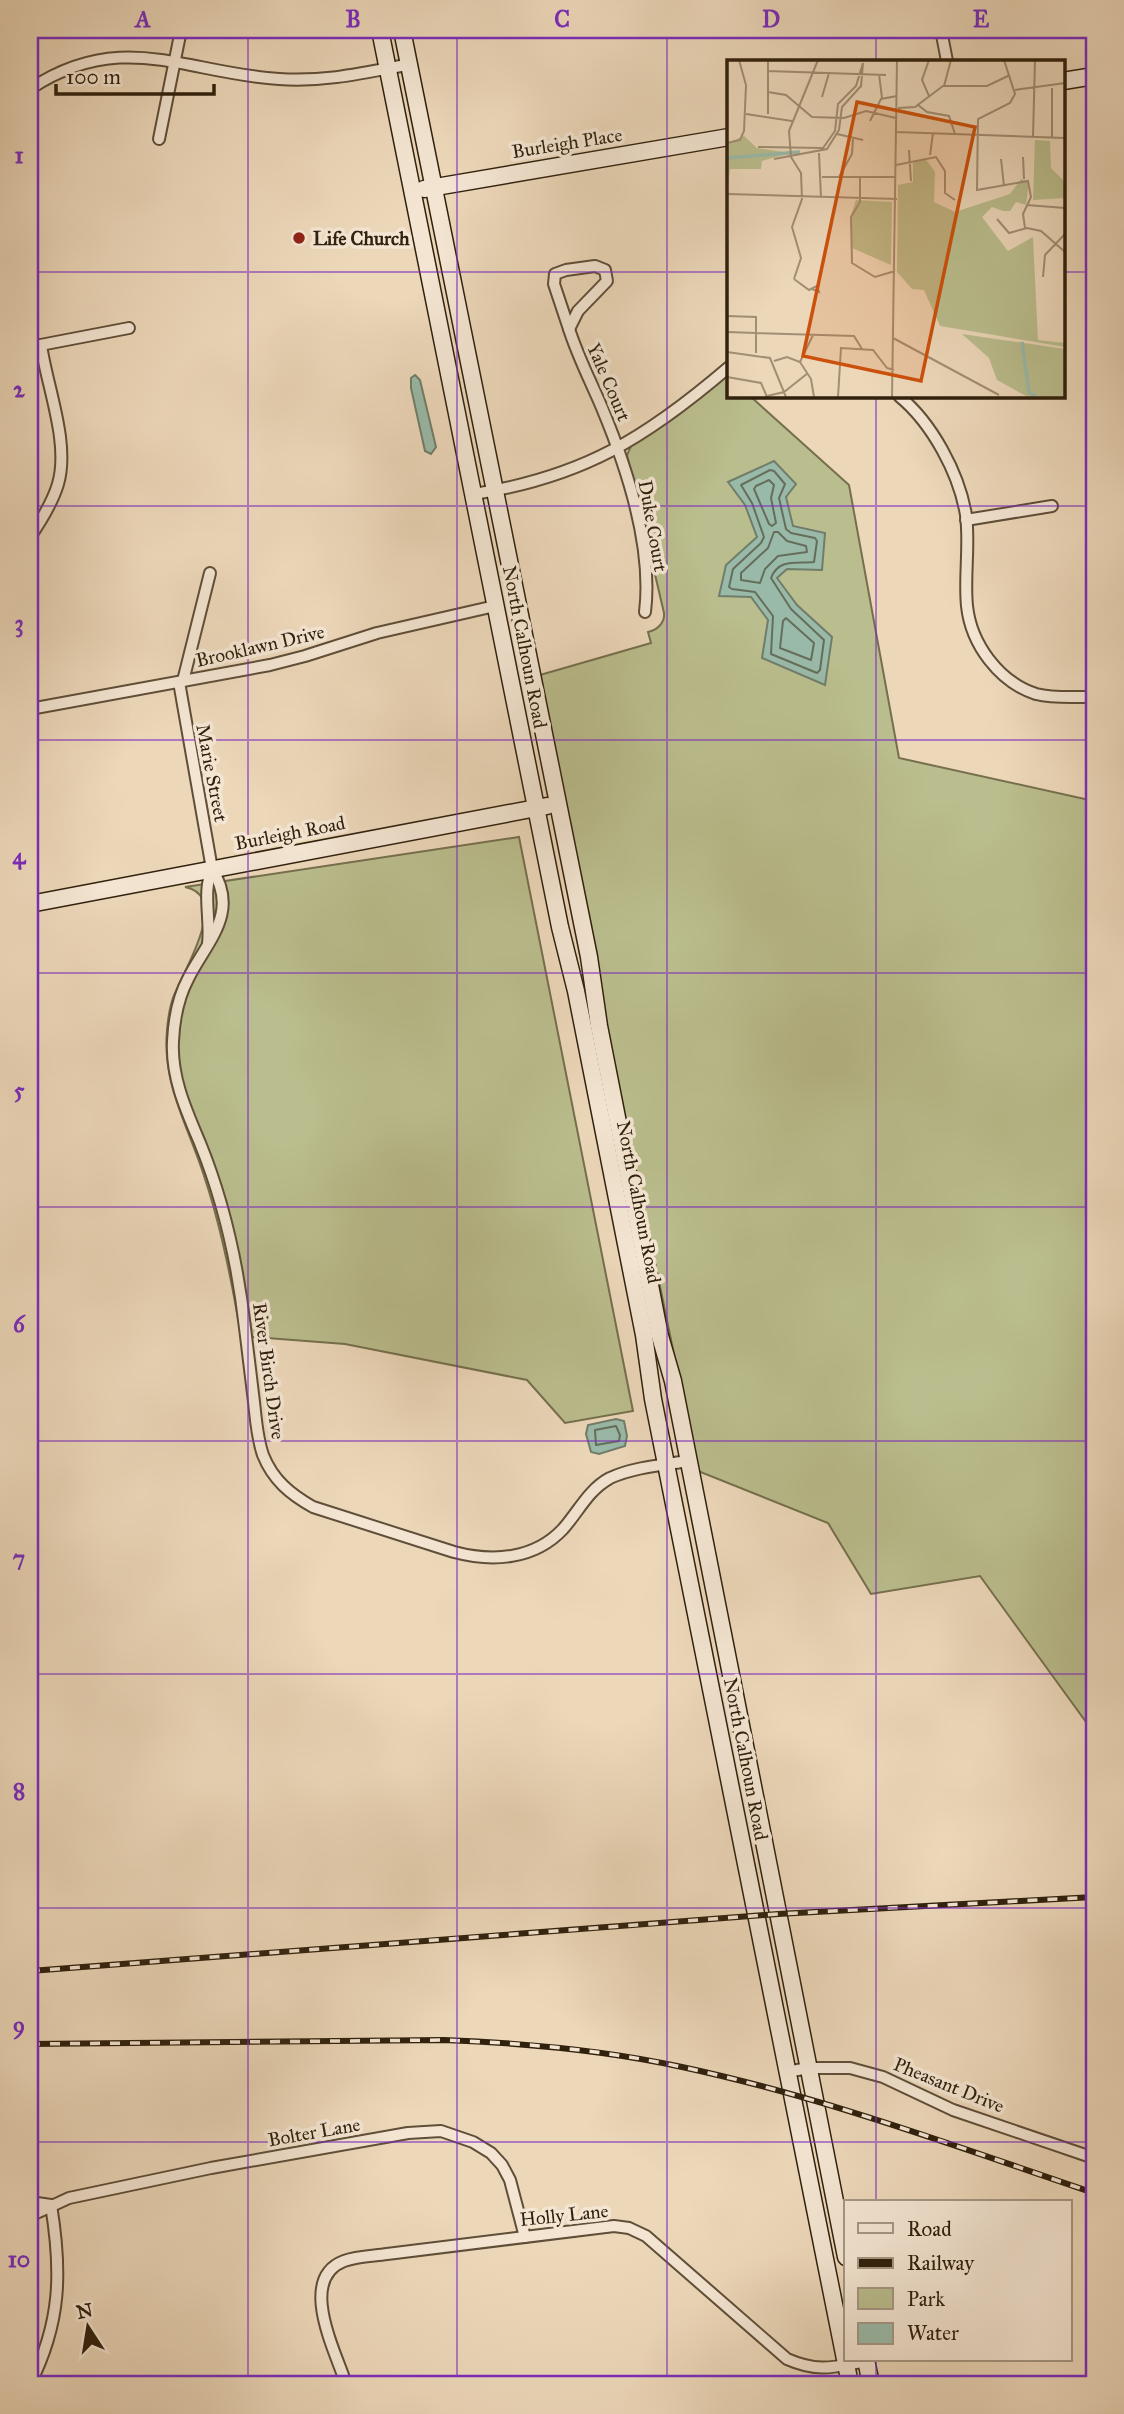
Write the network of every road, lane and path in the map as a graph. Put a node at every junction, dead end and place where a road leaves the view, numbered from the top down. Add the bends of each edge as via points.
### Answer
1 (181, 30) edge
2 (380, 30) edge
3 (402, 30) edge
4 (941, 30) edge
5 (175, 60) junction
6 (947, 60) edge
7 (394, 67) junction
8 (1094, 76) edge
9 (1064, 81) edge
10 (30, 89) edge
11 (727, 137) edge
12 (159, 139) dead end
13 (434, 187) junction
14 (412, 191) junction
15 (129, 328) dead end
16 (569, 329) junction
17 (35, 346) edge
18 (727, 369) edge
19 (904, 399) edge
20 (618, 449) junction
21 (495, 491) junction
22 (474, 494) junction
23 (1052, 506) dead end
24 (966, 520) junction
25 (30, 537) edge
26 (210, 573) dead end
27 (495, 606) junction
28 (645, 611) dead end
29 (181, 682) junction
30 (1084, 697) dead end
31 (30, 709) edge
32 (558, 803) junction
33 (537, 808) junction
34 (212, 869) junction
35 (30, 904) edge
36 (208, 944) junction
37 (688, 1461) junction
38 (666, 1465) junction
39 (808, 2068) junction
40 (787, 2072) junction
41 (1094, 2158) edge
42 (30, 2202) edge
43 (51, 2205) junction
44 (30, 2216) edge
45 (525, 2237) junction
46 (844, 2247) edge
47 (844, 2354) edge
48 (856, 2362) edge
49 (866, 2362) edge
50 (846, 2364) junction
51 (30, 2384) edge
52 (346, 2384) edge
53 (850, 2384) edge
54 (871, 2384) edge

1 - 5 street
2 - 7 main road, North Calhoun Road
3 - 13 main road, North Calhoun Road
4 - 6 street
5 - 7 street via 255,76 313,81
5 - 10 street via 101,59 63,71
5 - 12 street
7 - 14 main road, North Calhoun Road
8 - 9 main road
11 - 13 main road, Burleigh Place
13 - 14 main road, Burleigh Place
13 - 21 main road, North Calhoun Road
14 - 22 main road, North Calhoun Road
15 - 17 street
16 - 16 street, Yale Court via 578,311 607,281 600,267 555,274
16 - 20 street, Yale Court
17 - 25 street via 60,438 61,461 59,482
18 - 20 street
19 - 24 street via 942,452
20 - 21 street via 550,477
20 - 28 street, Duke Court via 639,528
21 - 22 street
21 - 32 main road, North Calhoun Road
22 - 27 main road, North Calhoun Road
23 - 24 street
24 - 30 street via 969,617 986,656 1018,685 1036,693
26 - 29 street, Marie Street
27 - 29 street, Brooklawn Drive via 293,659
27 - 33 main road, North Calhoun Road
29 - 31 street, Brooklawn Drive
29 - 34 street, Marie Street
32 - 33 main road, Burleigh Road
32 - 37 main road, North Calhoun Road
33 - 34 main road, Burleigh Road
33 - 38 main road, North Calhoun Road
34 - 35 main road, Burleigh Road
34 - 36 street, River Birch Drive via 206,890
34 - 36 street, River Birch Drive via 223,886 223,904 221,922
36 - 38 street, River Birch Drive via 180,999 173,1055 182,1099 228,1231 240,1287 258,1439 282,1486 313,1507 335,1515 476,1558 503,1559 552,1539 589,1493 610,1479
37 - 38 street, River Birch Drive
37 - 39 main road, North Calhoun Road
38 - 40 main road, North Calhoun Road
39 - 40 street, Pheasant Drive
39 - 41 street, Pheasant Drive via 850,2068 883,2077 953,2110
39 - 46 main road, North Calhoun Road
40 - 47 main road, North Calhoun Road
42 - 43 street, Bolter Lane
43 - 44 street, Bolter Lane
43 - 45 street, Bolter Lane via 211,2168 441,2131 473,2142 502,2165
43 - 51 street via 58,2248 56,2310
45 - 50 street, Holly Lane via 629,2228 670,2255 787,2359 806,2368
45 - 52 street, Holly Lane via 343,2262 328,2272 321,2291 323,2313
48 - 50 street, Holly Lane
49 - 54 main road
50 - 53 main road, North Calhoun Road

